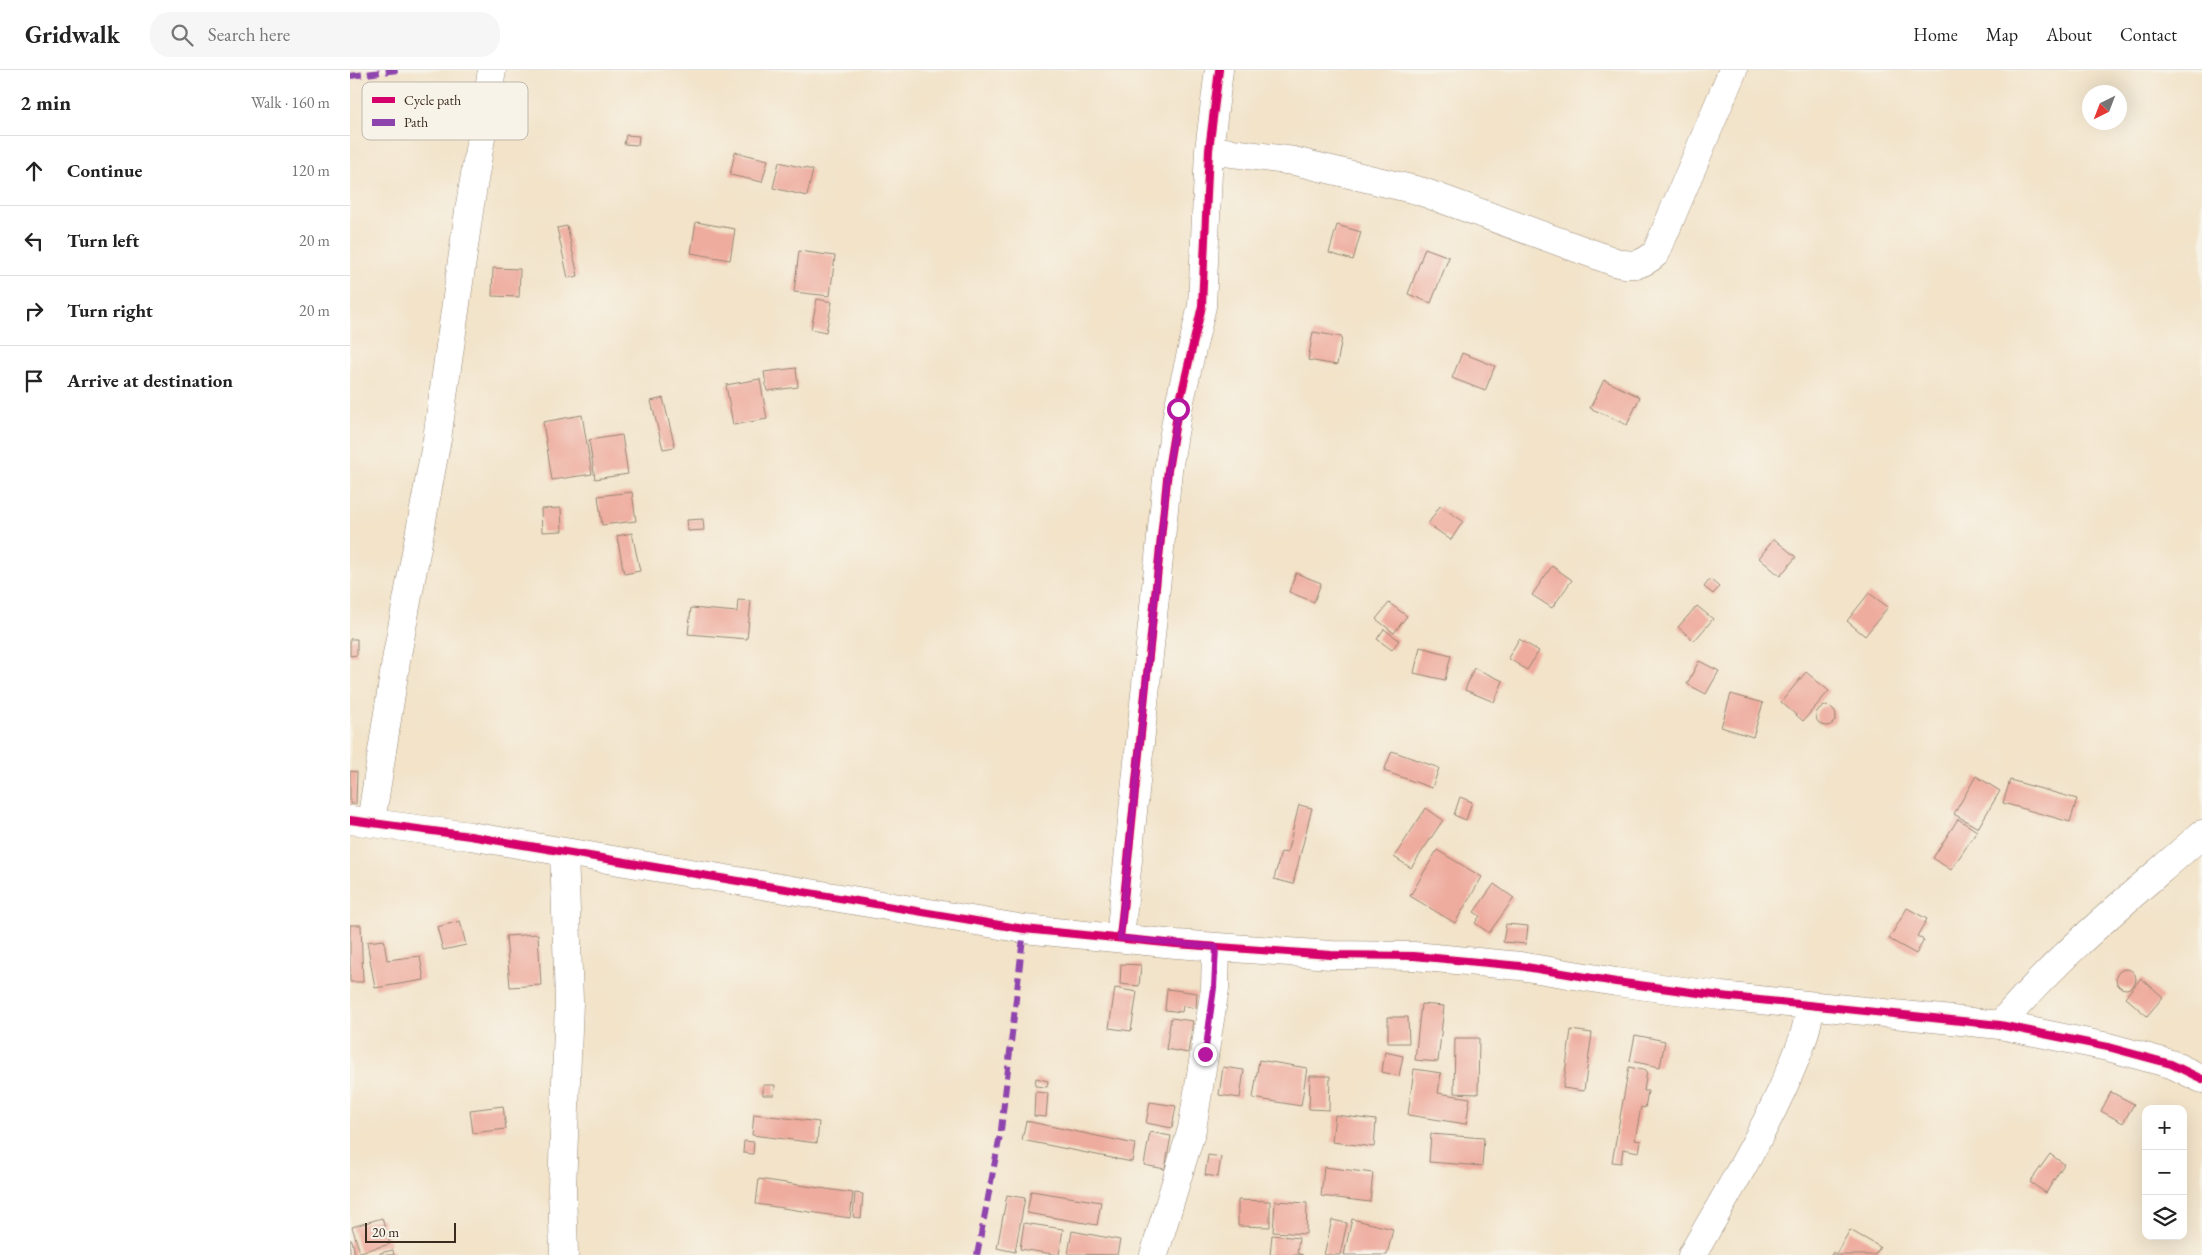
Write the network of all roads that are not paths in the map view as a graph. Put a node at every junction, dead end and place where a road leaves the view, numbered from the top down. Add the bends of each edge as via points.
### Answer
1 (1219, 70) edge
2 (1733, 70) edge
3 (481, 140) edge
4 (1209, 150) junction
5 (360, 821) edge
6 (2202, 834) edge
7 (564, 852) junction
8 (1120, 938) junction
9 (1216, 947) junction
10 (1811, 1006) junction
11 (2000, 1024) junction
12 (2202, 1079) edge
13 (564, 1255) edge
14 (1154, 1255) edge
15 (1692, 1255) edge

1 - 4 street
2 - 4 street via 1656,253 1647,262 1635,266 1618,264 1420,192 1294,161
3 - 5 street via 437,439 397,654
4 - 8 street via 1202,306 1178,409 1168,470
5 - 7 street
6 - 11 street via 2070,949
7 - 8 street via 1024,929
7 - 13 street via 569,1002 562,1188
8 - 9 street
9 - 10 street via 1331,955 1414,956 1510,965 1616,982
9 - 14 street via 1213,998 1192,1129
10 - 11 street
10 - 15 street via 1801,1046 1783,1087
11 - 12 street via 2171,1064

